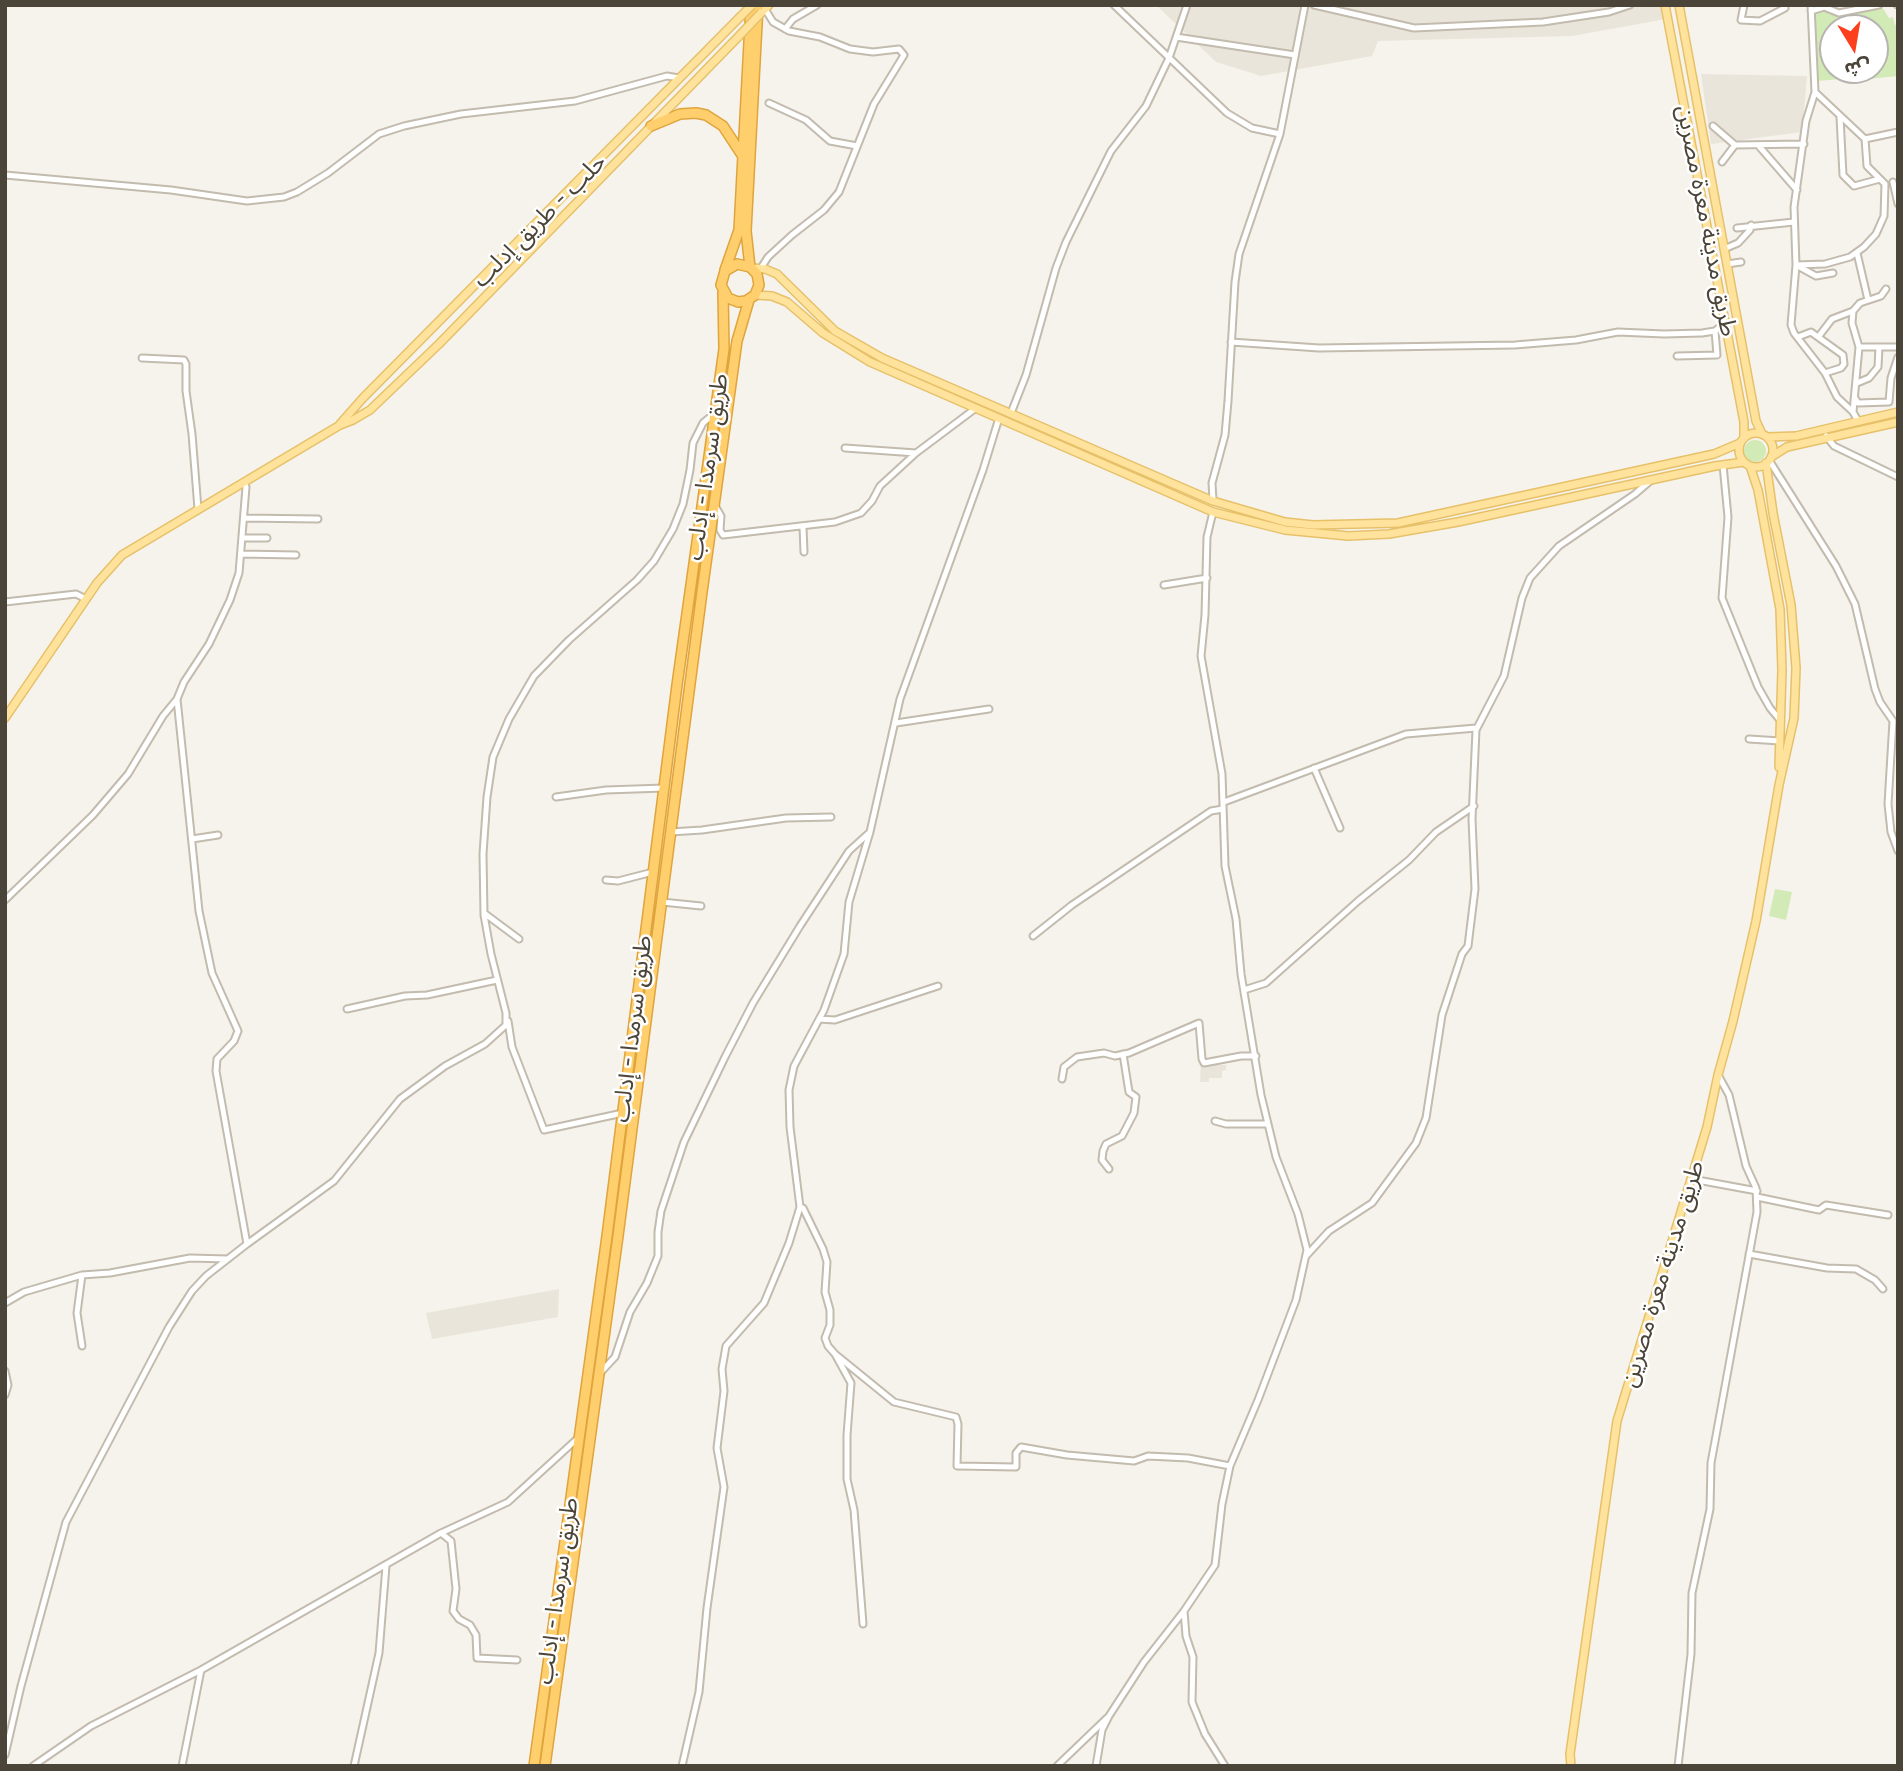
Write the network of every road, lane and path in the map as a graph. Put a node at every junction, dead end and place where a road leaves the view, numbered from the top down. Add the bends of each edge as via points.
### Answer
1 (751, 5) edge
2 (817, 5) edge
3 (1114, 5) edge
4 (1187, 5) edge
5 (1305, 5) edge
6 (1314, 5) edge
7 (1630, 5) edge
8 (1665, 5) edge
9 (1679, 5) edge
10 (1744, 5) edge
11 (1880, 5) edge
12 (1787, 6) edge
13 (763, 8) edge
14 (1811, 8) edge
15 (785, 29) junction
16 (1176, 37) junction
17 (1295, 55) junction
18 (1169, 58) junction
19 (679, 78) junction
20 (1815, 92) junction
21 (769, 103) dead end
22 (1840, 117) junction
23 (642, 118) junction
24 (651, 126) junction
25 (1713, 126) dead end
26 (1898, 132) edge
27 (1280, 134) junction
28 (1865, 139) junction
29 (1758, 144) junction
30 (1804, 144) junction
31 (1735, 145) junction
32 (857, 146) junction
33 (744, 159) junction
34 (1722, 162) dead end
35 (5, 175) edge
36 (1882, 181) junction
37 (1895, 181) edge
38 (1797, 190) junction
39 (1898, 204) edge
40 (1794, 222) junction
41 (1751, 225) junction
42 (1737, 228) dead end
43 (1724, 249) junction
44 (1857, 253) junction
45 (1741, 262) dead end
46 (1727, 264) junction
47 (1796, 265) junction
48 (755, 268) junction
49 (725, 271) junction
50 (1833, 273) dead end
51 (1886, 289) dead end
52 (723, 292) junction
53 (752, 298) junction
54 (1868, 299) junction
55 (1853, 311) junction
56 (1726, 322) junction
57 (1715, 331) junction
58 (1819, 336) junction
59 (1798, 337) junction
60 (1231, 342) junction
61 (1859, 346) junction
62 (1879, 347) junction
63 (1898, 347) edge
64 (1677, 356) dead end
65 (1898, 357) edge
66 (142, 358) dead end
67 (1825, 373) junction
68 (1867, 379) junction
69 (1857, 383) junction
70 (1872, 388) dead end
71 (942, 389) junction
72 (1855, 398) junction
73 (976, 408) junction
74 (1853, 412) junction
75 (1898, 412) edge
76 (715, 413) junction
77 (1011, 413) junction
78 (999, 418) junction
79 (1858, 421) junction
80 (1898, 422) edge
81 (340, 425) junction
82 (1826, 434) junction
83 (1764, 436) junction
84 (1742, 441) junction
85 (845, 448) dead end
86 (916, 453) junction
87 (1768, 460) junction
88 (1747, 464) junction
89 (1723, 465) junction
90 (1898, 477) edge
91 (1652, 479) junction
92 (244, 482) junction
93 (1213, 501) junction
94 (714, 504) junction
95 (198, 509) junction
96 (1213, 512) junction
97 (244, 519) junction
98 (318, 519) dead end
99 (803, 527) junction
100 (242, 538) junction
101 (267, 538) dead end
102 (804, 552) dead end
103 (241, 554) junction
104 (296, 555) dead end
105 (1207, 579) junction
106 (1164, 585) dead end
107 (86, 599) junction
108 (5, 602) edge
109 (177, 699) junction
110 (989, 709) dead end
111 (5, 718) edge
112 (1780, 720) junction
113 (895, 723) junction
114 (1476, 728) junction
115 (1749, 739) dead end
116 (1780, 741) junction
117 (1314, 768) junction
118 (1779, 785) junction
119 (664, 788) junction
120 (1888, 796) junction
121 (556, 797) dead end
122 (1898, 797) edge
123 (1224, 802) junction
124 (1474, 806) junction
125 (1223, 809) junction
126 (831, 817) dead end
127 (1340, 828) dead end
128 (670, 832) junction
129 (870, 832) junction
130 (218, 835) dead end
131 (192, 839) junction
132 (1898, 850) edge
133 (653, 872) junction
134 (606, 880) dead end
135 (5, 900) edge
136 (661, 902) junction
137 (701, 906) dead end
138 (484, 913) junction
139 (1032, 936) dead end
140 (519, 939) dead end
141 (497, 980) junction
142 (938, 986) dead end
143 (1244, 990) junction
144 (346, 1009) dead end
145 (507, 1018) junction
146 (819, 1019) junction
147 (1123, 1054) junction
148 (1256, 1056) junction
149 (1718, 1075) junction
150 (1062, 1079) dead end
151 (623, 1113) junction
152 (1215, 1121) dead end
153 (1268, 1124) junction
154 (1109, 1169) dead end
155 (1692, 1179) junction
156 (1757, 1194) junction
157 (800, 1207) junction
158 (1888, 1215) dead end
159 (607, 1236) junction
160 (618, 1236) junction
161 (247, 1244) junction
162 (1749, 1254) junction
163 (1306, 1256) junction
164 (228, 1259) junction
165 (82, 1275) junction
166 (1883, 1289) dead end
167 (6, 1300) edge
168 (82, 1346) dead end
169 (835, 1354) junction
170 (5, 1371) edge
171 (599, 1374) junction
172 (5, 1395) edge
173 (580, 1436) junction
174 (1230, 1466) junction
175 (576, 1504) junction
176 (441, 1534) junction
177 (386, 1566) junction
178 (1184, 1611) junction
179 (863, 1624) dead end
180 (517, 1660) dead end
181 (201, 1670) junction
182 (1110, 1716) junction
183 (5, 1755) edge
184 (33, 1766) edge
185 (182, 1766) edge
186 (354, 1766) edge
187 (534, 1766) edge
188 (545, 1766) edge
189 (682, 1766) edge
190 (1057, 1766) edge
191 (1096, 1766) edge
192 (1226, 1766) edge
193 (1571, 1766) edge
194 (1678, 1766) edge

1 - 19 main road, حلب - طريق إدلب, bridge
1 - 33 highway
2 - 15 street
3 - 18 street
4 - 16 street
5 - 17 street
6 - 7 street via 1414,28 1543,22
8 - 56 main road, طريق مدينة معرة مصرين
9 - 43 main road, طريق مدينة معرة مصرين
10 - 12 street via 1741,20 1760,21
11 - 14 street via 1839,13
13 - 15 street
13 - 24 main road, حلب - طريق إدلب, bridge
13 - 48 highway via 746,232
14 - 20 street
15 - 32 street via 858,51 903,52
16 - 17 street
16 - 18 street
17 - 27 street
18 - 27 street via 1233,118
18 - 77 street via 1146,106 1111,151 1066,242
19 - 23 main road, حلب - طريق إدلب
19 - 35 street via 667,76 575,101 461,114 404,126 379,134 297,192 274,198 247,201
20 - 22 street
20 - 30 street
21 - 32 street via 806,120 830,141
22 - 28 street
22 - 36 street via 1843,175 1854,186
23 - 24 main road
23 - 81 main road, حلب - طريق إدلب
24 - 33 highway via 680,114 706,115 723,126
24 - 81 main road, حلب - طريق إدلب via 396,387 362,416
25 - 31 street
26 - 28 street
27 - 60 street via 1239,254
28 - 36 street via 1867,166
29 - 30 street
29 - 31 street
29 - 38 street
30 - 38 street
31 - 34 street
32 - 48 street via 834,199
33 - 49 highway via 738,235
36 - 37 street
36 - 44 street via 1884,216 1876,234
37 - 39 street
38 - 40 street
40 - 41 street
40 - 47 street
41 - 42 street
41 - 43 street via 1738,243
43 - 46 main road, طريق مدينة معرة مصرين
44 - 47 street via 1842,261
44 - 54 street
45 - 46 street
46 - 83 main road, طريق مدينة معرة مصرين via 1756,421
47 - 50 street via 1816,276
47 - 59 street via 1791,325
48 - 49 highway via 737,264
48 - 53 highway via 759,281
48 - 71 main road via 777,274 842,335
49 - 52 highway
51 - 54 street via 1881,296
52 - 53 highway via 734,302
52 - 76 highway, طريق سرمدا - إدلب via 724,349
53 - 71 main road via 772,296 787,302 851,352
53 - 94 highway, طريق سرمدا - إدلب via 737,341
54 - 55 street
55 - 58 street via 1832,319
55 - 61 street
56 - 57 street
56 - 84 main road, طريق مدينة معرة مصرين via 1744,422
57 - 60 street via 1618,332 1515,345 1319,348
57 - 64 street via 1717,355
58 - 59 street via 1808,332
58 - 67 street via 1843,355 1841,368
59 - 67 street
60 - 93 street via 1225,435 1212,483
61 - 62 street
61 - 69 street
62 - 63 street
62 - 68 street via 1879,364
65 - 72 street via 1889,402 1858,403
66 - 95 street via 184,360 186,364
67 - 74 street via 1837,397
68 - 69 street
68 - 70 street
69 - 72 street
71 - 73 main road
71 - 77 main road
72 - 74 street
73 - 78 main road
73 - 86 street
74 - 79 street
75 - 79 main road
76 - 119 highway, طريق سرمدا - إدلب
76 - 138 street via 693,443 683,504 654,561 534,676 509,719 494,757 487,797
77 - 93 main road
78 - 96 main road
78 - 113 street
79 - 82 main road
80 - 82 main road
81 - 92 main road, حلب - طريق إدلب
82 - 83 main road
82 - 87 main road via 1787,447
82 - 90 street via 1834,446
83 - 84 main road via 1752,433
83 - 87 main road via 1772,447
84 - 88 main road via 1739,454
84 - 93 main road via 1714,454 1398,523 1285,522
85 - 86 street
86 - 99 street via 880,486 861,513
87 - 88 main road via 1759,466
87 - 118 main road, طريق مدينة معرة مصرين via 1796,668 1794,718
87 - 120 street via 1855,604 1875,689 1893,721
88 - 89 main road
88 - 112 main road, طريق مدينة معرة مصرين via 1758,490 1780,609
89 - 91 main road
89 - 112 street via 1728,517 1722,598 1758,687
91 - 96 main road via 1389,534 1299,532
91 - 114 street via 1559,546 1530,578 1506,672
92 - 95 main road, حلب - طريق إدلب
92 - 97 street
94 - 99 street via 723,535
94 - 128 highway, طريق سرمدا - إدلب
95 - 107 main road, حلب - طريق إدلب via 122,555
96 - 105 street via 1207,537
97 - 98 street
97 - 100 street
99 - 102 street
100 - 101 street
100 - 103 street
103 - 104 street
103 - 109 street via 239,573 215,634
105 - 106 street
105 - 123 street via 1201,656
107 - 108 street via 76,594
107 - 111 main road, حلب - طريق إدلب
109 - 131 street
109 - 135 street via 120,784
110 - 113 street
112 - 116 main road, طريق مدينة معرة مصرين
113 - 129 street
114 - 117 street via 1406,734
114 - 124 street
115 - 116 street
116 - 118 main road, طريق مدينة معرة مصرين
117 - 123 street
117 - 127 street
118 - 149 main road, طريق مدينة معرة مصرين via 1755,921
119 - 121 street
119 - 133 highway, طريق سرمدا - إدلب
120 - 122 street
120 - 132 street via 1891,832
123 - 125 street
124 - 143 street via 1436,832 1266,982
124 - 163 street via 1475,888 1468,946 1442,1015 1426,1118 1416,1143 1372,1203 1329,1231
125 - 139 street via 1211,811
125 - 143 street via 1225,866
126 - 128 street
128 - 136 highway, طريق سرمدا - إدلب
129 - 146 street via 849,902 844,954
129 - 171 street via 849,851 800,926 726,1055 684,1142 661,1211 659,1256 630,1311 615,1357
130 - 131 street
131 - 161 street via 199,911 212,973 238,1031 217,1059 216,1071
133 - 134 street
133 - 151 highway, طريق سرمدا - إدلب
136 - 137 street
136 - 160 highway, طريق سرمدا - إدلب
138 - 140 street
138 - 141 street
141 - 144 street
141 - 145 street
142 - 146 street via 835,1020
143 - 148 street
145 - 151 street via 512,1047 544,1129
145 - 161 street via 504,1027 485,1044 400,1099 334,1181
146 - 157 street via 794,1066 789,1090
147 - 148 street via 1199,1023 1204,1063
147 - 150 street via 1077,1057 1064,1067
147 - 154 street via 1129,1092 1136,1097 1134,1113 1122,1136 1106,1144 1103,1151 1102,1160
148 - 153 street
149 - 155 main road, طريق مدينة معرة مصرين
149 - 156 street via 1729,1095
151 - 159 highway, طريق سرمدا - إدلب
152 - 153 street
153 - 163 street via 1298,1214
155 - 156 street
155 - 193 main road, طريق مدينة معرة مصرين via 1617,1421
156 - 158 street via 1819,1210 1826,1205
156 - 162 street
157 - 169 street via 827,1262 830,1325 825,1338
157 - 189 street via 764,1303 726,1346 717,1448 724,1487 699,1692
159 - 160 highway
159 - 173 highway, طريق سرمدا - إدلب
160 - 171 highway, طريق سرمدا - إدلب
161 - 164 street
162 - 166 street via 1857,1269
162 - 194 street via 1711,1463 1710,1509 1692,1593 1691,1654
163 - 174 street via 1292,1310
164 - 165 street via 190,1258
164 - 183 street via 206,1276 169,1326 66,1522
165 - 167 street
165 - 168 street via 77,1299
169 - 174 street via 894,1402 956,1417 957,1466 1016,1467 1021,1447 1134,1461 1148,1456 1188,1458
169 - 179 street via 851,1383 847,1479 854,1510
170 - 172 street
171 - 175 highway, طريق سرمدا - إدلب
173 - 175 highway, طريق سرمدا - إدلب
173 - 176 street via 508,1502
174 - 178 street via 1215,1565
175 - 187 highway, طريق سرمدا - إدلب
175 - 188 highway, طريق سرمدا - إدلب
176 - 177 street
176 - 180 street via 451,1541 456,1590 453,1611 476,1635 477,1658
177 - 181 street
177 - 186 street via 379,1653
178 - 182 street
178 - 192 street via 1193,1657 1192,1702 1205,1734
181 - 184 street via 91,1726
181 - 185 street
182 - 190 street
182 - 191 street via 1102,1730

